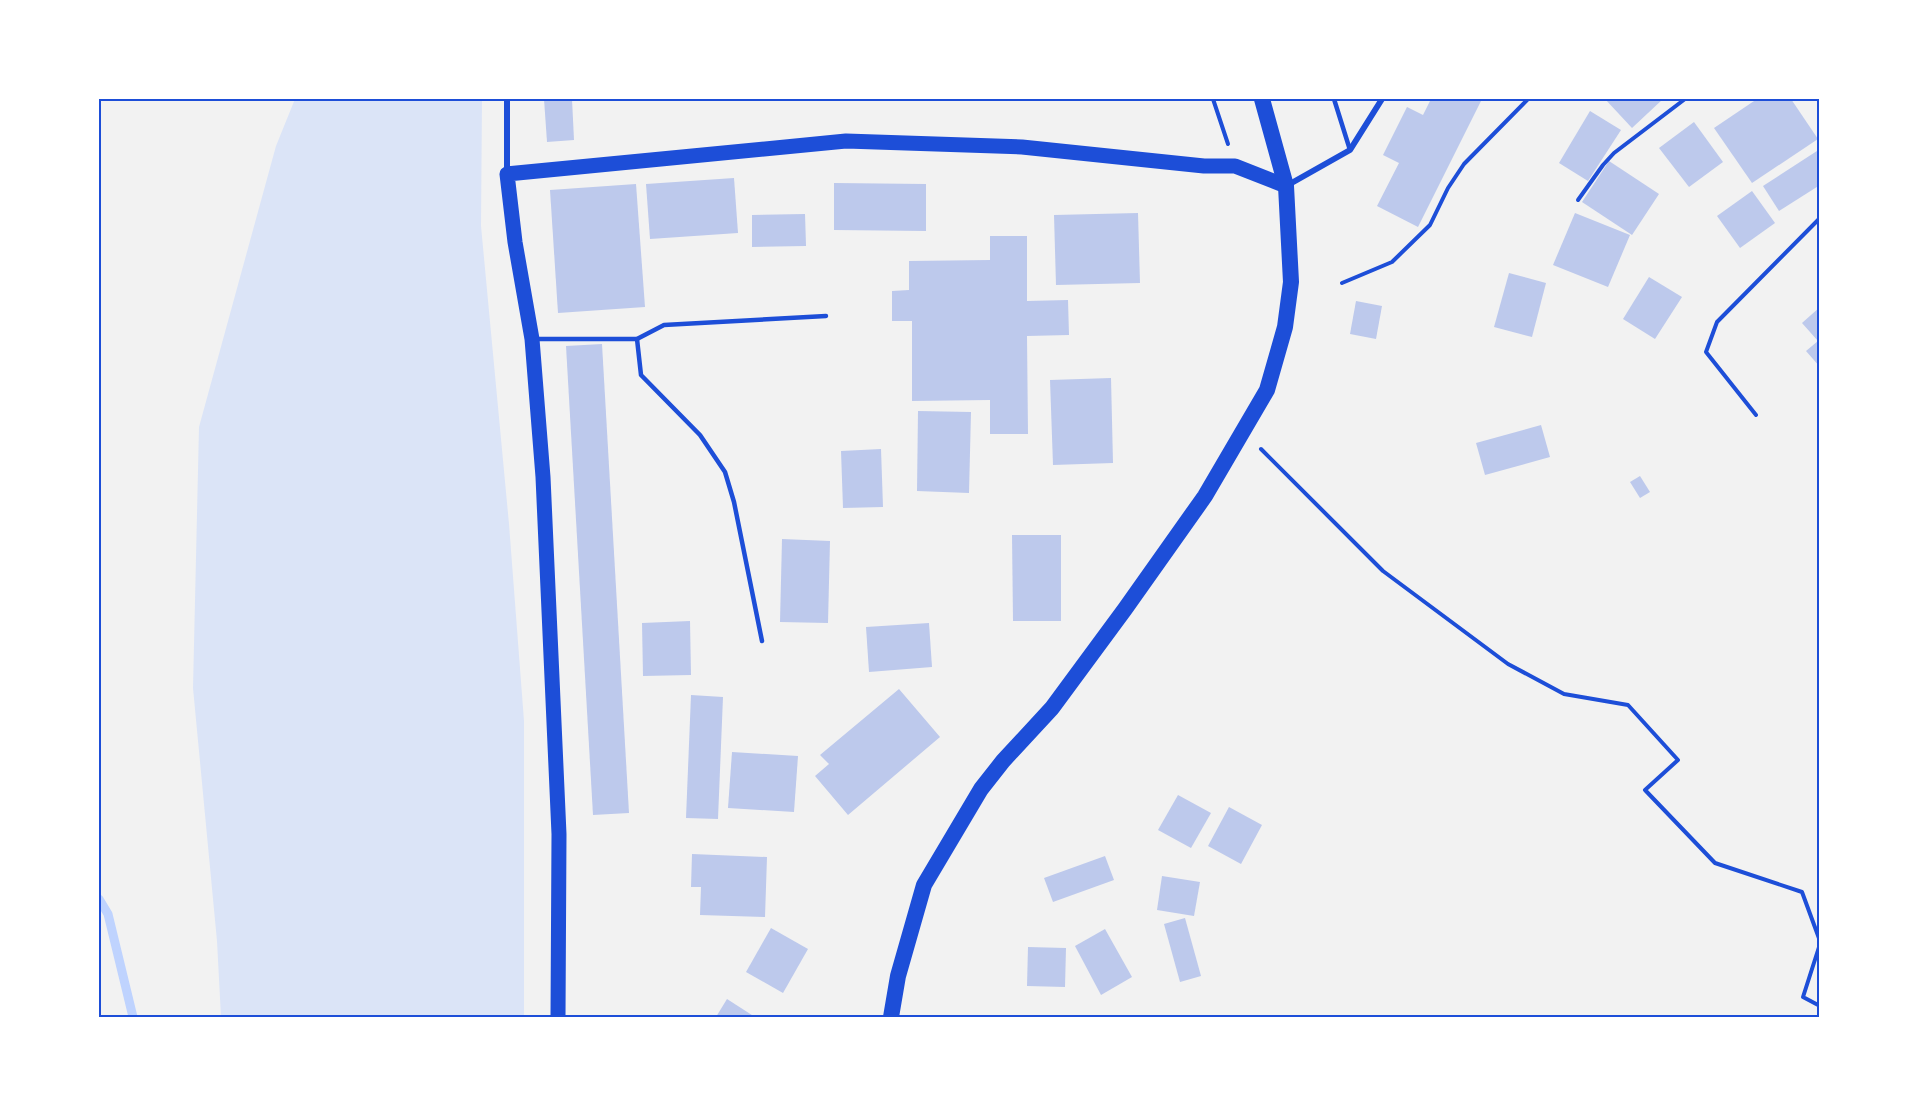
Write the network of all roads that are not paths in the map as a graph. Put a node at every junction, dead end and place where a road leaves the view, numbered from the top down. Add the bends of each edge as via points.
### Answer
1 (507, 99) edge
2 (1262, 99) edge
3 (1334, 99) edge
4 (1382, 99) edge
5 (1350, 150) junction
6 (507, 174) junction
7 (1286, 186) junction
8 (826, 316) dead end
9 (532, 339) junction
10 (637, 339) junction
11 (762, 641) dead end
12 (558, 1017) edge
13 (891, 1017) edge

1 - 6 street
2 - 7 highway
3 - 5 lane
4 - 5 street
5 - 7 street
6 - 7 main road via 846,141 1022,147 1235,166
6 - 9 main road
7 - 13 highway via 1291,282 1285,327 1267,390 1205,496 1125,609 1052,708 981,789 924,885 898,976
8 - 10 lane via 664,325
9 - 10 lane
9 - 12 main road via 543,477 559,834
10 - 11 lane via 641,375 700,435 724,472 734,502

